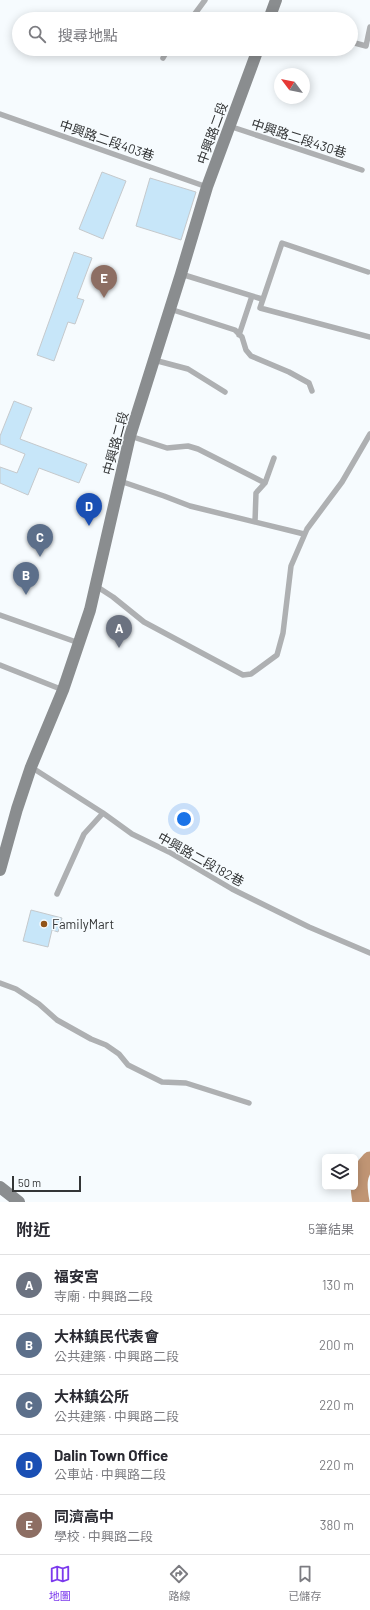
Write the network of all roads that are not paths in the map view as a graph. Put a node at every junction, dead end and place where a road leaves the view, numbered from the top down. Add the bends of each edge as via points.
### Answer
1 (205, 0) edge
2 (276, 0) edge
3 (196, 12) edge
4 (273, 12) edge
5 (370, 27) edge
6 (358, 44) edge
7 (255, 56) edge
8 (0, 114) edge
9 (229, 126) junction
10 (362, 170) dead end
11 (207, 187) junction
12 (368, 272) dead end
13 (181, 274) junction
14 (252, 296) junction
15 (262, 299) junction
16 (170, 309) junction
17 (239, 335) junction
18 (370, 337) edge
19 (154, 360) junction
20 (312, 391) dead end
21 (225, 392) dead end
22 (370, 434) edge
23 (130, 436) junction
24 (274, 458) dead end
25 (119, 481) junction
26 (265, 482) junction
27 (255, 522) junction
28 (304, 534) junction
29 (96, 586) junction
30 (0, 615) edge
31 (80, 644) junction
32 (0, 665) edge
33 (62, 690) junction
34 (31, 767) junction
35 (102, 813) junction
36 (0, 870) edge
37 (57, 894) dead end
38 (370, 953) edge
39 (0, 983) edge
40 (249, 1103) dead end
41 (0, 1187) edge
42 (19, 1202) edge

1 - 3 lane
2 - 4 main road
5 - 6 lane via 366,46
7 - 9 main road, 中興路二段
8 - 11 lane, 中興路二段403巷
9 - 10 lane, 中興路二段430巷
9 - 11 main road, 中興路二段
11 - 13 main road, 中興路二段
12 - 15 lane via 282,243
13 - 14 lane
13 - 16 main road, 中興路二段
14 - 15 lane
14 - 17 lane
15 - 18 lane via 260,308
16 - 17 lane via 235,330
16 - 19 main road, 中興路二段
17 - 20 lane via 251,356 309,383
19 - 21 lane via 188,369
19 - 23 main road, 中興路二段
22 - 28 lane via 342,482
23 - 25 main road, 中興路二段
23 - 26 lane via 167,448 188,446 198,449
24 - 26 lane
25 - 27 lane via 190,506
25 - 29 main road, 中興路二段
26 - 27 lane via 256,493
27 - 28 lane
28 - 29 lane via 291,566 283,633 277,654 251,674 243,675 144,622
29 - 31 main road, 中興路二段
30 - 31 lane
31 - 33 main road, 中興路二段
32 - 33 lane
33 - 34 main road, 中興路二段
34 - 35 lane, 中興路二段182巷
34 - 36 main road, 中興路二段
35 - 37 lane via 84,834
35 - 38 lane, 中興路二段182巷 via 132,834 169,852 232,889 309,927
39 - 40 lane via 16,989 57,1020 106,1045 128,1065 162,1082 186,1083
41 - 42 main road

